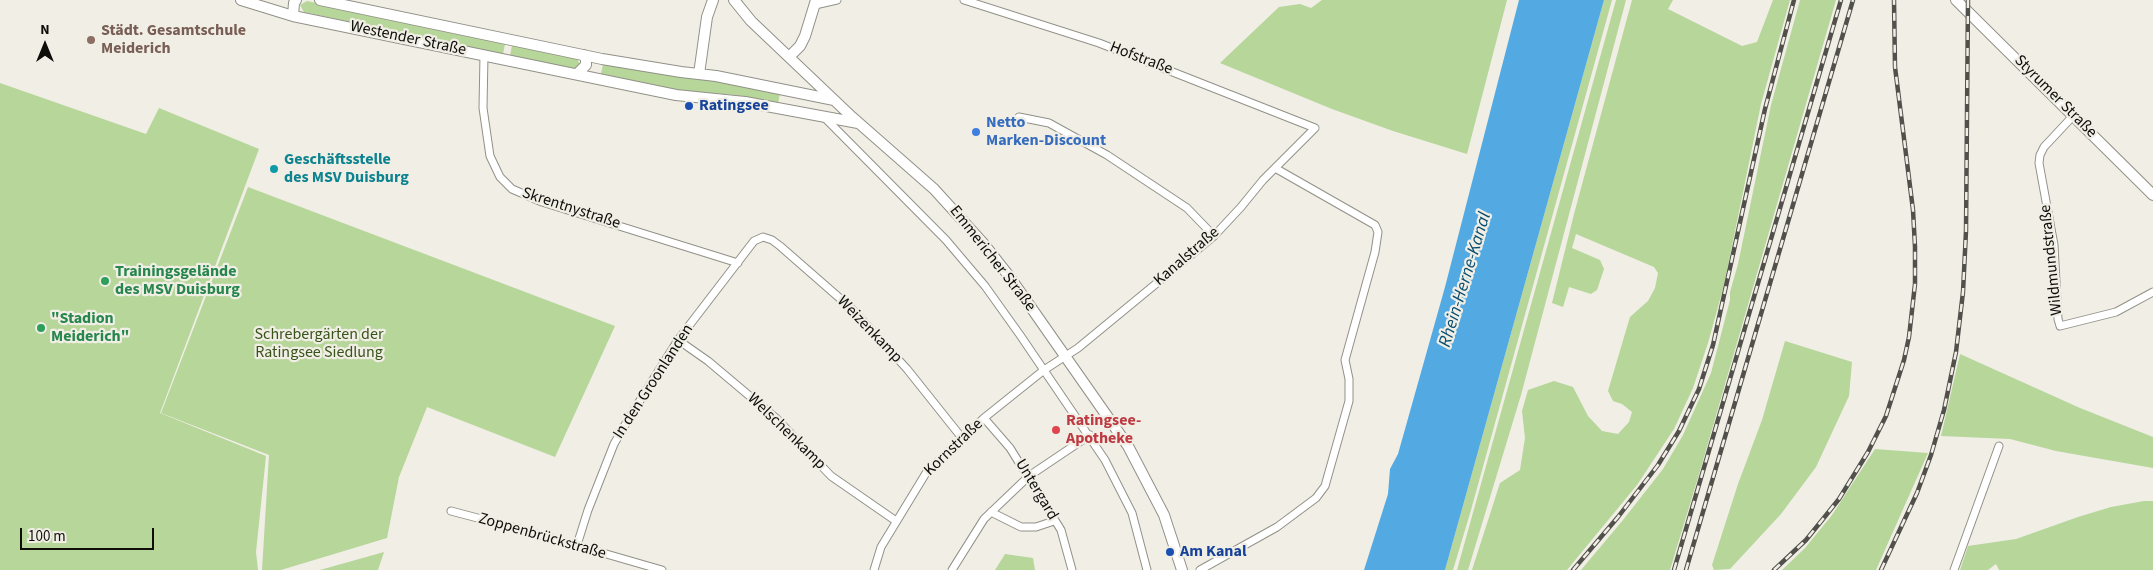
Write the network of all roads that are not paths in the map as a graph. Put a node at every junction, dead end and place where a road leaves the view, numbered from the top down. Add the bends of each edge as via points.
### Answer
1 (241, 0) edge
2 (296, 0) edge
3 (320, 0) edge
4 (713, 0) edge
5 (734, 0) edge
6 (837, 0) edge
7 (964, 0) edge
8 (1956, 0) edge
9 (816, 2) edge
10 (293, 16) junction
11 (484, 55) junction
12 (584, 55) junction
13 (790, 57) junction
14 (577, 74) junction
15 (699, 74) junction
16 (835, 101) junction
17 (823, 116) junction
18 (2073, 116) junction
19 (848, 117) junction
20 (1019, 117) dead end
21 (858, 123) joint
22 (1315, 128) joint
23 (841, 134) junction
24 (1275, 168) junction
25 (2153, 195) edge
26 (1214, 236) junction
27 (763, 237) joint
28 (738, 263) junction
29 (2153, 292) edge
30 (678, 340) junction
31 (1066, 356) junction
32 (1044, 370) junction
33 (984, 418) junction
34 (1090, 435) junction
35 (962, 438) junction
36 (1999, 446) dead end
37 (1029, 476) junction
38 (450, 511) dead end
39 (991, 512) junction
40 (896, 521) junction
41 (1054, 521) junction
42 (577, 545) junction
43 (662, 570) edge
44 (874, 570) edge
45 (952, 570) edge
46 (1072, 570) edge
47 (1147, 570) edge
48 (1182, 570) edge
49 (1200, 570) edge
50 (1954, 570) edge

1 - 10 main road, Westender Straße
2 - 10 main road
3 - 12 main road, Westender Straße
4 - 15 main road via 707,16
5 - 13 main road via 751,21
6 - 9 street
7 - 22 street, Hofstraße via 1099,43
8 - 18 main road, Styrumer Straße
9 - 13 main road via 805,36
10 - 11 main road, Westender Straße
11 - 14 main road, Westender Straße
11 - 28 street, Skrentnystraße via 483,108 490,156 500,177 512,189 542,202
12 - 14 main road via 586,65
12 - 15 main road, Westender Straße
13 - 16 main road
14 - 17 main road, Westender Straße via 676,94 734,100
15 - 16 main road, Westender Straße
16 - 17 main road via 831,113
16 - 19 main road
17 - 19 main road, Westender Straße
17 - 23 street, Emmericher Straße
18 - 25 main road, Styrumer Straße
18 - 29 street, Wildmundstraße via 2044,147 2039,163 2054,245 2060,326 2116,312
19 - 21 main road, Westender Straße
19 - 23 street
20 - 26 street via 1049,124 1107,155 1187,208
21 - 31 main road, Emmericher Straße via 908,165 958,214 1009,276
22 - 24 street, Kanalstraße
23 - 32 street, Emmericher Straße via 946,240 979,279
24 - 26 street, Kanalstraße
24 - 49 street via 1375,225 1378,232 1346,360 1349,402 1325,486 1316,498 1277,527
26 - 31 street, Kanalstraße
27 - 28 street, In den Groonlanden via 754,241
27 - 35 street, Weizenkamp via 780,246 850,308 907,369
28 - 30 street, In den Groonlanden
30 - 40 street, Welschenkamp via 777,419 831,476
30 - 42 street, In den Groonlanden via 614,444
31 - 32 street, Kanalstraße
31 - 48 main road, Emmericher Straße via 1128,446 1157,498
32 - 33 street, Kornstraße
32 - 34 street, Emmericher Straße
33 - 35 street, Kornstraße
33 - 37 street, Untergard
34 - 37 street
34 - 47 street, Emmericher Straße via 1132,513
35 - 40 street, Kornstraße via 926,473
36 - 50 street
37 - 39 street
37 - 41 street, Untergard
38 - 42 street, Zoppenbrückstraße
39 - 41 street via 1021,527 1036,527
39 - 45 street
40 - 44 street, Kornstraße via 881,547
41 - 46 street, Untergard via 1061,530
42 - 43 street, Zoppenbrückstraße

